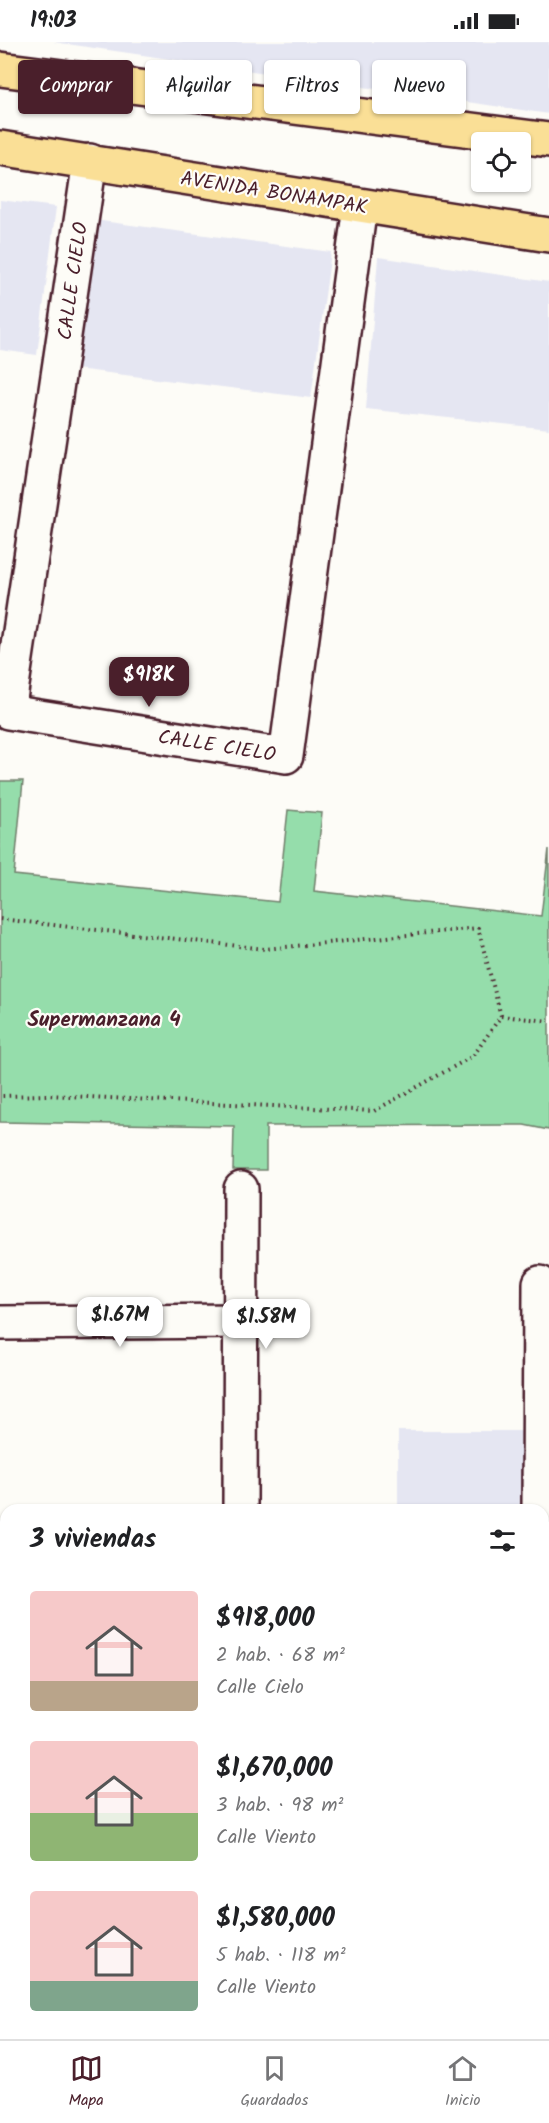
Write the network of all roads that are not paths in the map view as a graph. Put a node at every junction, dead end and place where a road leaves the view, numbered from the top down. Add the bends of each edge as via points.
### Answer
1 (0, 69) edge
2 (549, 140) edge
3 (0, 148) edge
4 (90, 161) junction
5 (360, 206) junction
6 (549, 235) edge
7 (241, 1190) dead end
8 (540, 1283) dead end
9 (240, 1321) junction
10 (0, 1323) edge
11 (544, 1336) edge
12 (240, 1504) edge
13 (539, 1504) edge

1 - 2 main road
3 - 4 main road, AVENIDA BONAMPAK
4 - 5 main road, AVENIDA BONAMPAK
4 - 5 street, CALLE CIELO via 8,712 286,756
5 - 6 main road, AVENIDA BONAMPAK
7 - 9 street
8 - 11 street
9 - 10 street
9 - 12 street
11 - 13 street

